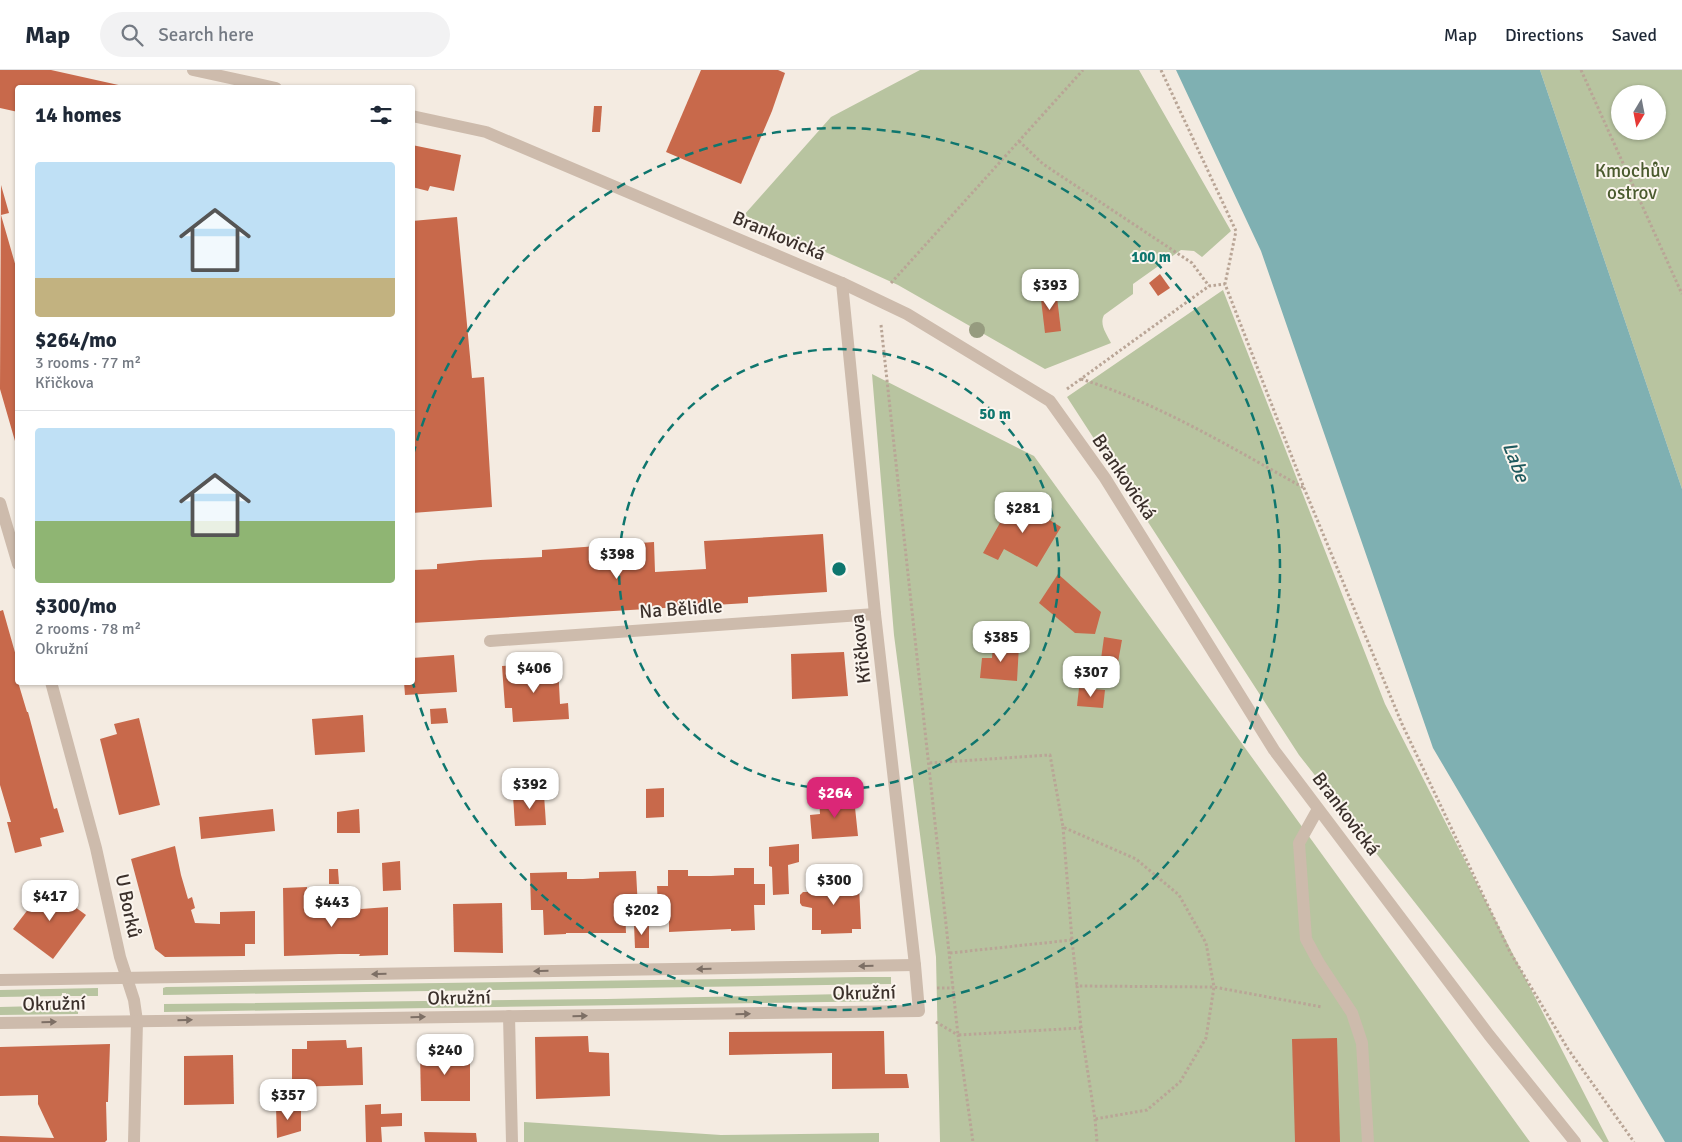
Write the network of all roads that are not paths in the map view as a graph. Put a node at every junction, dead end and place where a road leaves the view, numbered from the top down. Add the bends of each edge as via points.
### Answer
1 (194, 70) edge
2 (262, 85) edge
3 (415, 117) edge
4 (842, 283) junction
5 (0, 503) edge
6 (15, 554) edge
7 (875, 614) junction
8 (490, 641) dead end
9 (52, 685) edge
10 (1318, 809) junction
11 (915, 965) junction
12 (126, 978) junction
13 (0, 980) edge
14 (918, 1012) joint
15 (509, 1016) junction
16 (136, 1020) junction
17 (0, 1024) edge
18 (134, 1142) edge
19 (512, 1142) edge
20 (1368, 1142) edge
21 (1575, 1142) edge

1 - 2 street
3 - 4 street, Brankovická via 486,132
4 - 7 street, Křičkova
4 - 10 street, Brankovická via 907,314 1050,401 1105,478 1274,750
5 - 6 street
7 - 8 street, Na Bělidle
7 - 11 street, Křičkova
9 - 12 street, U Borků via 96,848
10 - 20 street via 1299,843 1306,939 1352,1013 1362,1043
10 - 21 street, Brankovická via 1489,1035
11 -> 12 street, Okružní
11 - 14 street, Křičkova
12 - 13 street, Okružní
12 - 16 street, U Borků via 134,1000
15 -> 14 street, Okružní
16 -> 15 street, Okružní
15 - 19 street
17 -> 16 street, Okružní
16 - 18 street, U Borků

